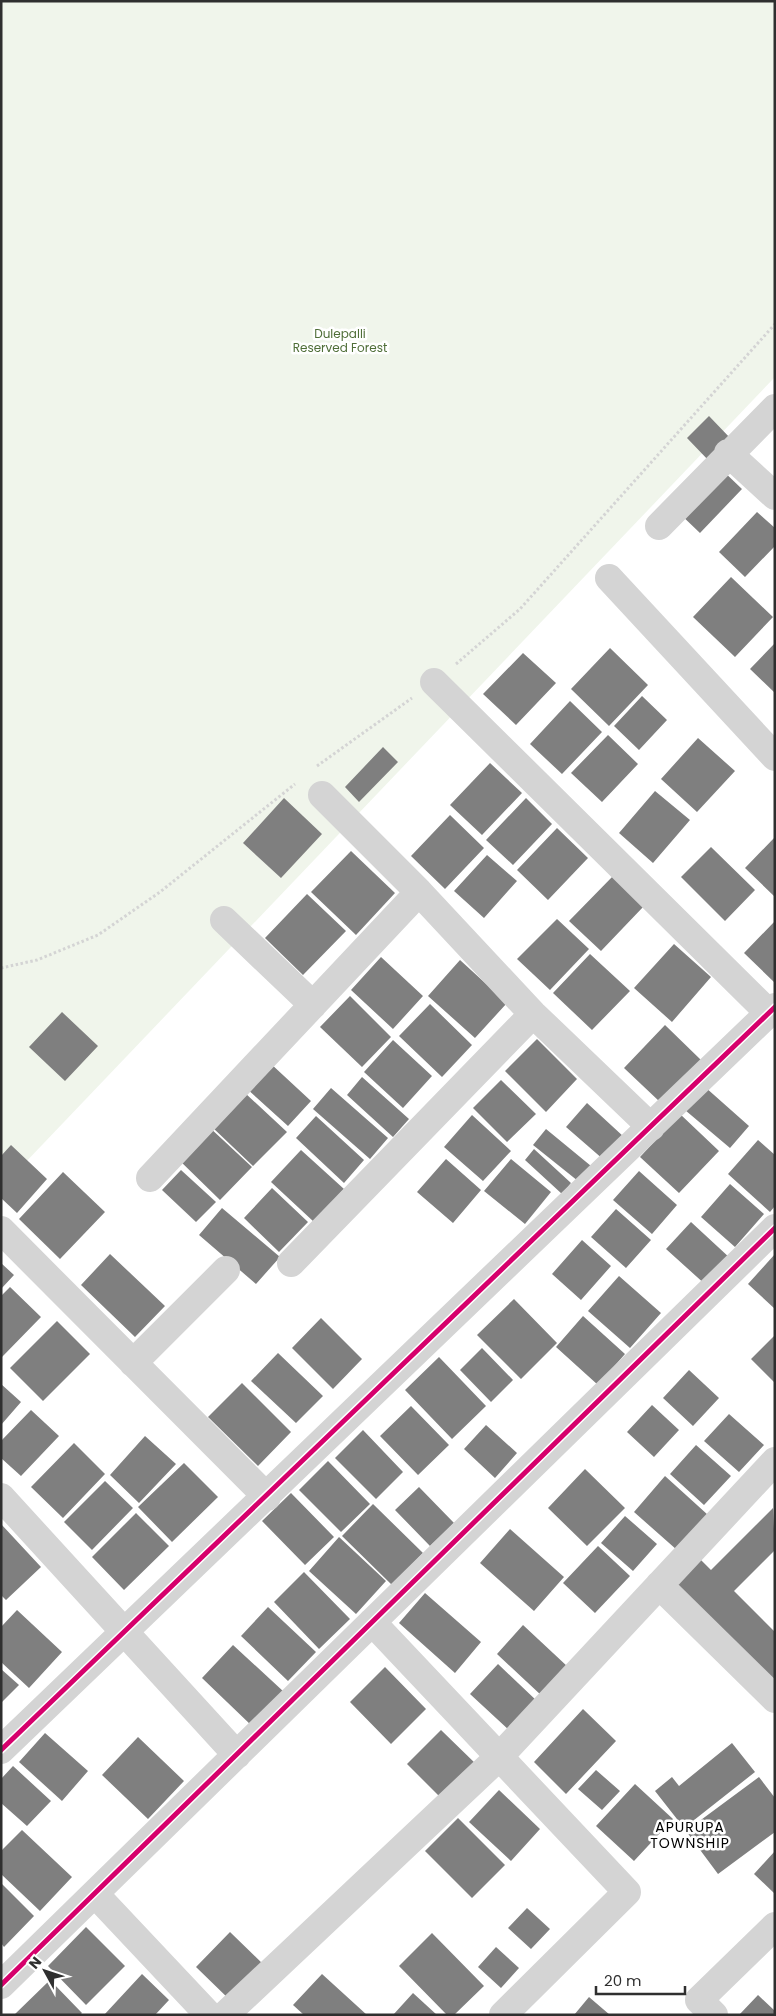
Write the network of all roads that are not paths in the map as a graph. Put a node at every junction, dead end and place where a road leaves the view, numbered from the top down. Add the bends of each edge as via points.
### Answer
1 (775, 408) edge
2 (728, 453) junction
3 (775, 496) edge
4 (659, 526) dead end
5 (609, 578) dead end
6 (434, 682) dead end
7 (775, 757) edge
8 (322, 795) dead end
9 (419, 892) junction
10 (224, 920) dead end
11 (313, 1005) junction
12 (772, 1010) edge
13 (533, 1014) junction
14 (650, 1127) junction
15 (150, 1178) dead end
16 (775, 1228) edge
17 (1, 1230) edge
18 (291, 1263) dead end
19 (226, 1270) dead end
20 (133, 1363) junction
21 (774, 1462) edge
22 (1, 1497) edge
23 (267, 1497) junction
24 (659, 1585) junction
25 (372, 1622) junction
26 (126, 1632) junction
27 (775, 1699) edge
28 (1, 1750) edge
29 (237, 1755) junction
30 (499, 1757) junction
31 (95, 1894) junction
32 (775, 1926) edge
33 (1, 1985) edge
34 (209, 2015) edge
35 (225, 2015) edge
36 (503, 2015) edge
37 (714, 2015) edge

1 - 2 street
2 - 3 street
2 - 4 street
5 - 7 street
6 - 12 street
8 - 9 street
9 - 11 street
9 - 13 street
10 - 11 street
11 - 15 street
12 - 14 street
13 - 14 street
13 - 18 street
14 - 23 street
16 - 25 street
17 - 20 street
19 - 20 street
20 - 23 street
21 - 24 street
22 - 26 street
23 - 26 street
24 - 27 street
24 - 30 street
25 - 29 street
25 - 30 street
26 - 28 street
26 - 29 street
29 - 31 street
30 - 35 street
30 - 36 street via 627,1892
31 - 33 street
31 - 34 street
32 - 37 street via 699,2000

